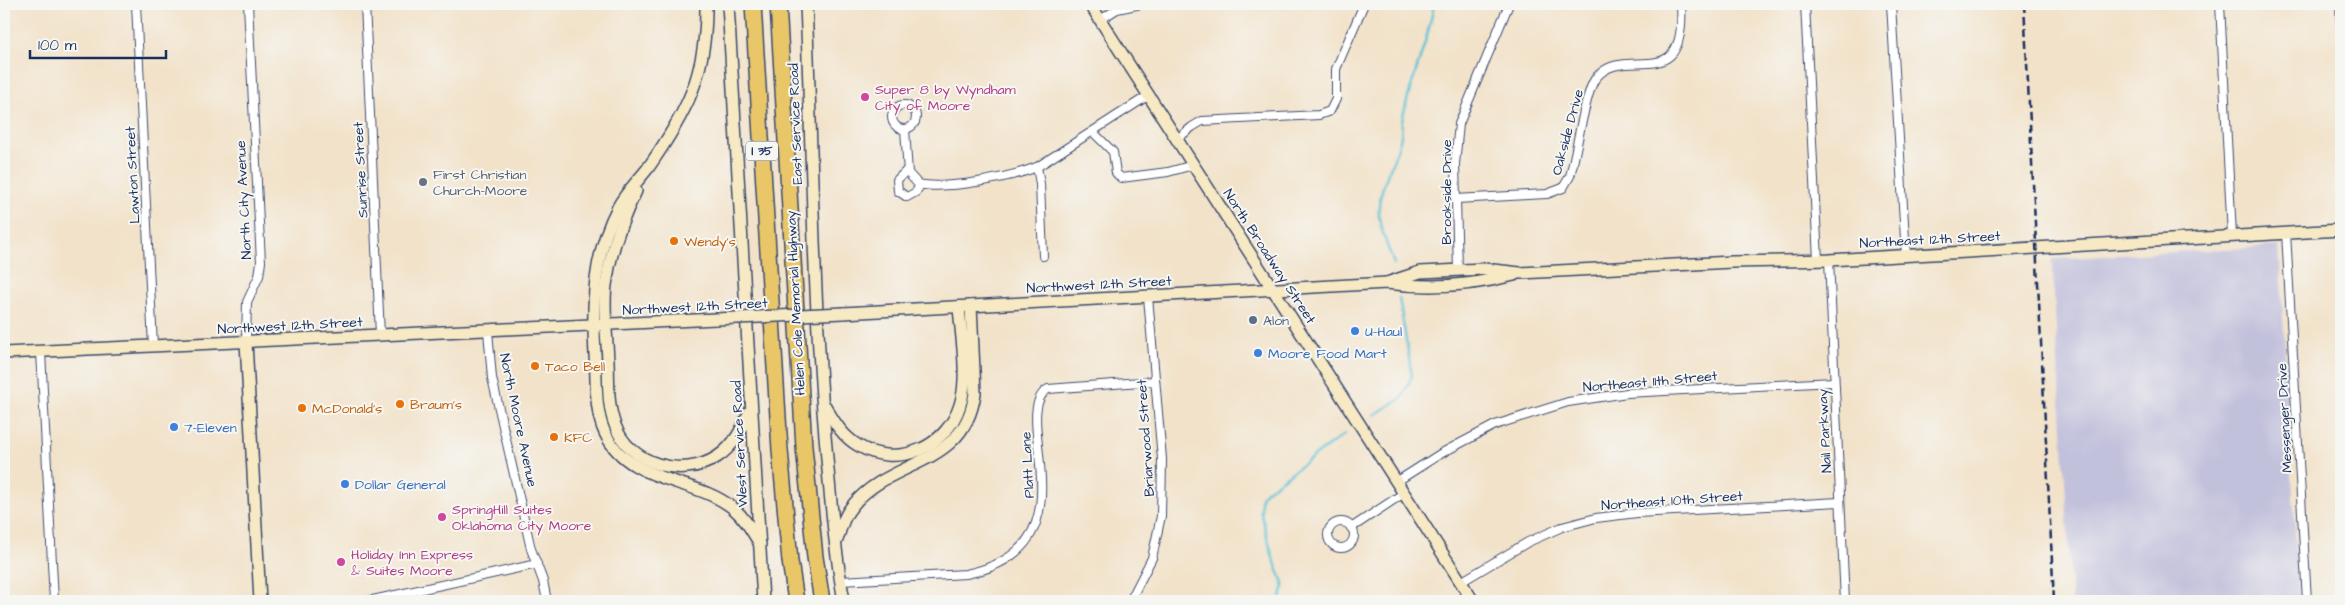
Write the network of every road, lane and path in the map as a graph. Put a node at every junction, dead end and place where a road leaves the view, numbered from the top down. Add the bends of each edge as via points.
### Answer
1 (136, 4) edge
2 (248, 4) edge
3 (365, 4) edge
4 (706, 4) edge
5 (728, 4) edge
6 (753, 4) edge
7 (778, 4) edge
8 (806, 4) edge
9 (1090, 4) edge
10 (1141, 4) edge
11 (1364, 4) edge
12 (1508, 4) edge
13 (1681, 4) edge
14 (1805, 4) edge
15 (1891, 4) edge
16 (2220, 4) edge
17 (2340, 4) edge
18 (1100, 20) junction
19 (2341, 27) edge
20 (1149, 95) junction
21 (905, 129) dead end
22 (1093, 132) junction
23 (1176, 140) junction
24 (1193, 165) junction
25 (1036, 167) junction
26 (907, 170) junction
27 (644, 173) junction
28 (920, 184) junction
29 (1456, 199) junction
30 (2341, 230) edge
31 (2286, 233) junction
32 (2232, 236) junction
33 (1043, 256) dead end
34 (1906, 256) junction
35 (1824, 260) junction
36 (1458, 270) junction
37 (1520, 273) junction
38 (1387, 283) junction
39 (1463, 284) junction
40 (1274, 290) junction
41 (1148, 297) junction
42 (971, 306) junction
43 (959, 307) junction
44 (607, 325) junction
45 (594, 326) junction
46 (488, 331) junction
47 (380, 336) junction
48 (246, 342) junction
49 (153, 346) junction
50 (42, 352) junction
51 (4, 353) edge
52 (1154, 381) junction
53 (1834, 382) junction
54 (822, 401) junction
55 (751, 407) junction
56 (1396, 482) junction
57 (1404, 493) junction
58 (1839, 502) junction
59 (1351, 528) dead end
60 (760, 544) junction
61 (836, 546) junction
62 (537, 564) junction
63 (841, 581) junction
64 (1461, 582) junction
65 (1471, 598) edge
66 (54, 601) edge
67 (260, 601) edge
68 (368, 601) edge
69 (547, 601) edge
70 (763, 601) edge
71 (796, 601) edge
72 (822, 601) edge
73 (844, 601) edge
74 (1130, 601) edge
75 (1458, 601) edge
76 (1845, 601) edge
77 (2307, 601) edge

1 - 49 street, Lawton Street
2 - 48 street, North City Avenue via 261,262 259,276 247,302
3 - 47 street, Sunrise Street
4 - 27 main road via 705,42 696,82 673,131
5 - 55 main road, West Service Road
6 - 71 highway, Helen Cole Memorial Highway / I 35 via 780,450
7 - 72 highway, Helen Cole Memorial Highway / I 35 via 804,447
8 - 54 main road, East Service Road via 813,244
9 - 18 main road, North Broadway Street
10 - 18 street via 1117,10
11 - 23 street via 1336,69 1336,99 1330,111 1319,115 1202,122
12 - 29 street, Brookside Drive via 1459,124
13 - 29 street, Oakside Drive via 1682,32 1678,44 1668,56 1648,64 1613,66 1594,80 1570,176 1563,188 1547,194
14 - 35 street, Nail Parkway
15 - 34 street
16 - 32 street
17 - 19 street
18 - 20 main road, North Broadway Street
20 - 22 street
20 - 23 main road, North Broadway Street
21 - 26 street
22 - 24 street via 1113,152 1116,173 1121,178
22 - 25 street
23 - 24 main road, North Broadway Street
24 - 40 main road, North Broadway Street
25 - 28 street via 991,180
25 - 33 street via 1040,184
26 - 28 street via 910,178
26 - 28 street via 897,180 898,191 907,197 916,192
27 - 44 main road via 628,207 610,269 606,286
27 - 45 main road via 618,208 599,260 593,289
29 - 36 street, Brookside Drive
30 - 31 main road, Northeast 12th Street
31 - 32 main road, Northeast 12th Street
31 - 77 street, Messenger Drive
32 - 34 main road, Northeast 12th Street
34 - 35 main road, Northeast 12th Street
35 - 37 main road, Northeast 12th Street
35 - 53 street, Nail Parkway
36 - 37 main road, Northeast 12th Street
36 - 38 main road, Northeast 12th Street via 1420,272
36 - 39 main road
37 - 39 main road, Northeast 12th Street
38 - 39 main road, Northeast 12th Street via 1421,288
38 - 40 main road, Northwest 12th Street
40 - 41 main road, Northwest 12th Street
40 - 56 main road, North Broadway Street
41 - 42 main road, Northwest 12th Street
41 - 52 street, Briarwood Street
42 - 43 main road, Northwest 12th Street
42 - 61 main road via 975,393 965,425 942,450 877,484 860,497 845,518
43 - 44 main road, Northwest 12th Street, bridge
43 - 54 main road via 963,397 949,428 932,444 896,455 864,448 841,431
44 - 45 main road, Northwest 12th Street
44 - 55 main road via 611,414 620,436 638,454 671,467 690,467 708,462 730,446
45 - 46 main road, Northwest 12th Street
45 - 60 main road via 598,411 611,443 639,468 724,502 746,522
46 - 47 main road, Northwest 12th Street
46 - 62 street, North Moore Avenue via 492,378
47 - 48 main road, Northwest 12th Street
48 - 49 main road, Northwest 12th Street
48 - 67 main road, North City Avenue
49 - 50 main road, Northwest 12th Street
50 - 51 main road, Northwest 12th Street
50 - 66 street
52 - 63 street, Platt Lane via 1048,389 1039,396 1036,410 1040,509 1026,541 1006,560 966,574
52 - 74 street, Briarwood Street via 1162,459 1161,516 1152,558
53 - 56 street, Northeast 11th Street via 1627,393 1568,402 1495,425
53 - 58 street, Nail Parkway
54 - 61 main road, East Service Road
55 - 60 main road, West Service Road
56 - 57 main road, North Broadway Street
57 - 59 street
57 - 64 main road, North Broadway Street
58 - 64 street, Northeast 10th Street via 1596,518 1562,527 1528,542
58 - 76 street, Nail Parkway
60 - 70 main road
61 - 63 main road, East Service Road
62 - 68 street
62 - 69 street, North Moore Avenue
63 - 73 main road, East Service Road
64 - 65 main road, North Broadway Street
65 - 75 street

